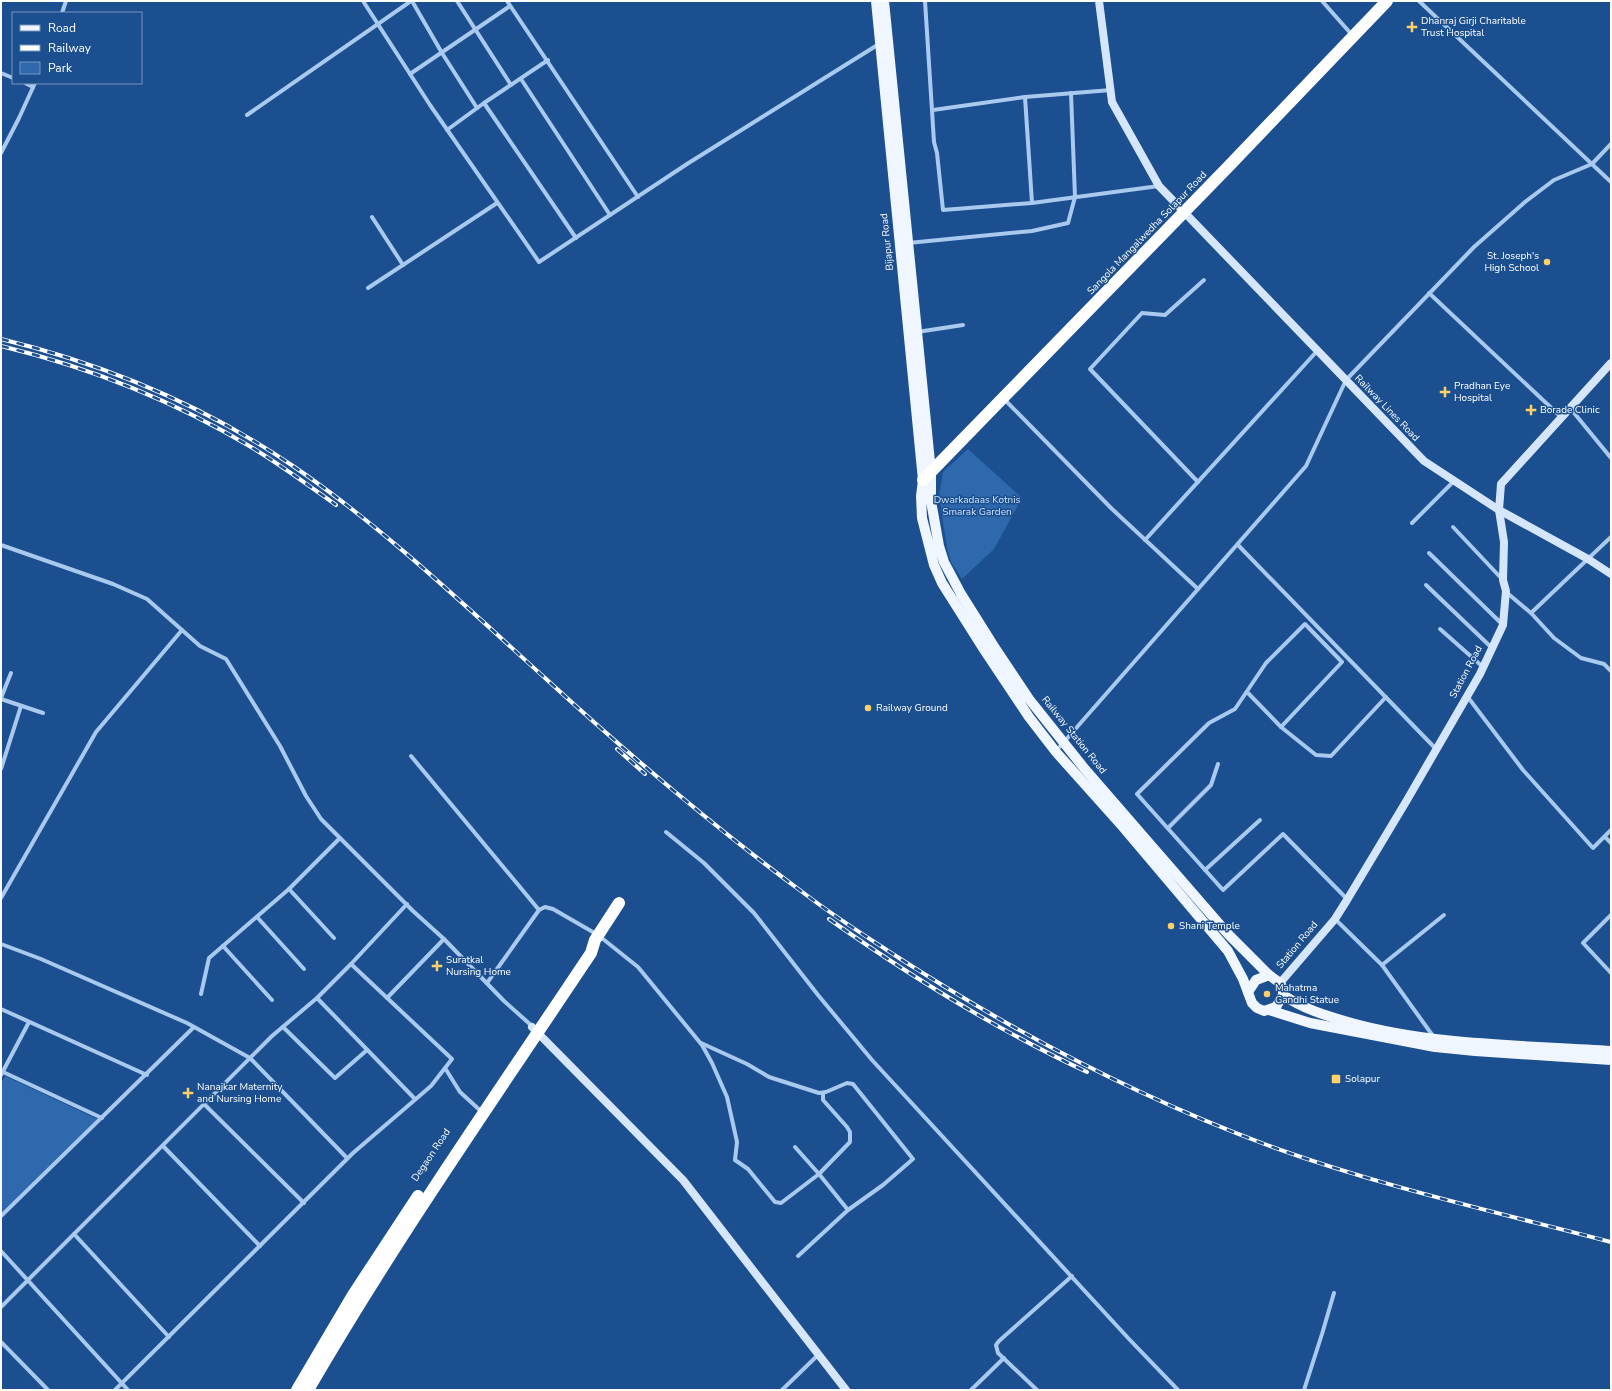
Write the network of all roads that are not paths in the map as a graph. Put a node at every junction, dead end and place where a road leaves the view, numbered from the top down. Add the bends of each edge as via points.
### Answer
1 (66, 1) edge
2 (363, 1) edge
3 (412, 1) edge
4 (457, 1) edge
5 (507, 1) edge
6 (876, 1) edge
7 (884, 1) edge
8 (925, 1) edge
9 (1099, 1) edge
10 (1322, 1) edge
11 (1388, 1) edge
12 (1419, 1) edge
13 (510, 6) junction
14 (62, 12) edge
15 (378, 24) junction
16 (476, 30) junction
17 (1353, 37) junction
18 (880, 44) junction
19 (442, 53) junction
20 (548, 60) junction
21 (1, 73) edge
22 (410, 74) junction
23 (12, 78) edge
24 (521, 79) junction
25 (34, 85) edge
26 (511, 85) junction
27 (1111, 90) junction
28 (1071, 93) junction
29 (1025, 97) junction
30 (484, 104) junction
31 (477, 108) junction
32 (933, 110) junction
33 (246, 115) dead end
34 (447, 130) junction
35 (1611, 144) edge
36 (1, 153) edge
37 (1592, 164) junction
38 (1611, 182) edge
39 (1159, 186) junction
40 (638, 197) junction
41 (1075, 198) junction
42 (497, 202) junction
43 (1032, 203) junction
44 (1184, 212) junction
45 (610, 215) junction
46 (372, 217) dead end
47 (576, 238) junction
48 (904, 243) junction
49 (403, 265) junction
50 (1204, 280) dead end
51 (368, 288) dead end
52 (1429, 293) junction
53 (963, 325) dead end
54 (917, 332) junction
55 (1318, 350) junction
56 (1611, 363) edge
57 (1346, 380) junction
58 (1003, 398) junction
59 (1570, 408) junction
60 (1562, 417) junction
61 (1611, 458) edge
62 (927, 476) junction
63 (1454, 480) junction
64 (1198, 482) junction
65 (1499, 510) junction
66 (1412, 523) dead end
67 (1453, 527) dead end
68 (1611, 537) edge
69 (1145, 540) junction
70 (1, 545) edge
71 (1238, 545) junction
72 (1429, 553) dead end
73 (1588, 559) junction
74 (1611, 574) edge
75 (1504, 580) junction
76 (1426, 585) dead end
77 (1198, 589) junction
78 (1506, 591) junction
79 (1531, 613) junction
80 (1503, 626) junction
81 (1440, 629) dead end
82 (182, 630) junction
83 (1492, 648) junction
84 (1483, 667) junction
85 (1611, 671) edge
86 (11, 673) dead end
87 (1247, 692) junction
88 (1467, 696) junction
89 (1386, 697) junction
90 (1, 699) edge
91 (21, 706) junction
92 (43, 713) dead end
93 (1281, 727) junction
94 (1063, 744) junction
95 (1436, 749) junction
96 (1056, 752) junction
97 (411, 756) dead end
98 (1218, 764) dead end
99 (1, 769) edge
100 (1260, 820) dead end
101 (1168, 828) junction
102 (1611, 830) edge
103 (666, 832) dead end
104 (1605, 837) junction
105 (340, 838) junction
106 (1611, 843) edge
107 (1206, 870) junction
108 (289, 889) junction
109 (1, 898) edge
110 (1347, 900) junction
111 (619, 903) dead end
112 (407, 904) junction
113 (538, 910) junction
114 (1444, 915) dead end
115 (1611, 915) edge
116 (257, 917) junction
117 (1335, 919) junction
118 (334, 938) dead end
119 (597, 938) junction
120 (444, 939) junction
121 (1, 944) edge
122 (223, 946) junction
123 (351, 964) junction
124 (1382, 965) junction
125 (304, 969) dead end
126 (1611, 973) edge
127 (1269, 975) junction
128 (487, 983) junction
129 (1280, 983) junction
130 (1248, 992) junction
131 (201, 994) dead end
132 (1283, 995) junction
133 (317, 998) junction
134 (388, 998) junction
135 (272, 1000) dead end
136 (1, 1009) edge
137 (1269, 1010) junction
138 (29, 1022) junction
139 (194, 1027) junction
140 (283, 1027) junction
141 (535, 1029) junction
142 (1434, 1038) junction
143 (700, 1042) junction
144 (367, 1050) junction
145 (1611, 1051) edge
146 (250, 1058) junction
147 (1611, 1060) edge
148 (445, 1068) junction
149 (2, 1074) edge
150 (147, 1075) junction
151 (822, 1092) junction
152 (415, 1100) junction
153 (204, 1104) junction
154 (480, 1111) junction
155 (102, 1118) junction
156 (163, 1146) junction
157 (795, 1147) dead end
158 (347, 1158) junction
159 (819, 1174) junction
160 (304, 1203) junction
161 (848, 1210) junction
162 (1, 1216) edge
163 (74, 1234) junction
164 (260, 1246) junction
165 (1, 1251) edge
166 (798, 1256) dead end
167 (1072, 1276) junction
168 (27, 1280) junction
169 (1334, 1292) dead end
170 (1, 1307) edge
171 (169, 1337) junction
172 (1, 1342) edge
173 (818, 1354) junction
174 (1004, 1358) junction
175 (122, 1383) junction
176 (48, 1390) edge
177 (115, 1390) edge
178 (128, 1390) edge
179 (297, 1390) edge
180 (308, 1390) edge
181 (782, 1390) edge
182 (846, 1390) edge
183 (971, 1390) edge
184 (1036, 1390) edge
185 (1178, 1390) edge
186 (1304, 1390) edge

1 - 14 street
2 - 15 street
3 - 15 street
3 - 19 street
4 - 16 street
5 - 13 street
6 - 18 main road, Bijapur Road
7 - 48 main road
8 - 32 street
9 - 27 main road, Railway Lines Road
10 - 17 street
11 - 17 highway, Sangola Mangalwedha Solapur Road
12 - 37 street
13 - 16 street
13 - 20 street
15 - 22 street
15 - 33 street
16 - 19 street
16 - 26 street
17 - 44 highway, Sangola Mangalwedha Solapur Road
18 - 40 street
18 - 48 main road, Bijapur Road
19 - 22 street
19 - 31 street
20 - 24 street
20 - 40 street
21 - 23 street
22 - 34 street
24 - 26 street
24 - 45 street
25 - 36 street
26 - 30 street
27 - 28 street
27 - 39 main road, Railway Lines Road via 1112,102
28 - 29 street
28 - 41 street
29 - 32 street
29 - 43 street
30 - 31 street
30 - 47 street
31 - 34 street
32 - 43 street via 934,142 943,210
34 - 42 street
35 - 37 street
37 - 38 street
37 - 52 street via 1554,180 1525,202 1474,247
39 - 41 street
39 - 44 main road, Railway Lines Road
40 - 45 street
41 - 43 street
41 - 48 street via 1068,223 1032,230
42 - 47 street via 539,262
42 - 49 street
44 - 55 main road, Railway Lines Road
44 - 58 highway, Sangola Mangalwedha Solapur Road
45 - 47 street
46 - 49 street
48 - 54 main road
48 - 62 main road, Bijapur Road
49 - 51 street
50 - 64 street via 1165,315 1142,313 1090,369
52 - 57 street
52 - 60 street
53 - 54 street
54 - 62 main road
55 - 57 main road, Railway Lines Road
55 - 64 street
56 - 59 main road, Station Road
57 - 63 main road, Railway Lines Road via 1424,461
57 - 71 street via 1306,466
58 - 62 highway, Sangola Mangalwedha Solapur Road
58 - 69 street
59 - 60 main road, Station Road
59 - 61 street
60 - 65 main road, Station Road via 1501,484
62 - 94 main road, Railway Station Road via 940,546 949,572 993,645
62 - 96 main road via 921,496 922,518 934,565 942,583 1029,717
63 - 65 main road, Railway Lines Road
63 - 66 street
64 - 69 street
65 - 73 main road, Railway Lines Road
65 - 75 main road, Station Road via 1504,542
67 - 75 street
68 - 73 street
69 - 77 street
70 - 82 street via 113,584 147,599
71 - 77 street
71 - 89 street
72 - 80 street
73 - 74 main road, Railway Lines Road
73 - 79 street
75 - 78 main road, Station Road
76 - 83 street
77 - 94 street
78 - 79 street
78 - 80 main road, Station Road
79 - 85 street via 1554,638 1581,658 1604,664
80 - 83 main road, Station Road
81 - 84 street
82 - 105 street via 200,646 226,659 280,746 306,796 321,819
82 - 109 street via 96,732
83 - 84 main road, Station Road
84 - 88 main road, Station Road
86 - 90 street
87 - 93 street
87 - 93 street via 1266,663 1305,624 1342,662
87 - 101 street via 1235,709 1209,723 1137,794
88 - 95 main road, Station Road
88 - 104 street via 1523,770 1593,848
89 - 93 street via 1331,756 1316,755
89 - 95 street
90 - 91 street
91 - 92 street
91 - 99 street
94 - 96 street
94 - 127 main road, Railway Station Road via 1228,934
95 - 110 main road, Station Road
96 - 130 main road via 1128,832 1228,951
97 - 113 street
98 - 101 street via 1211,785
100 - 107 street
101 - 107 street
102 - 104 street
103 - 167 street via 704,863 754,914 872,1060
104 - 106 street
105 - 108 street
105 - 112 street
107 - 110 street via 1224,890 1283,834
108 - 116 street
108 - 118 street
110 - 117 main road, Station Road
111 - 119 highway, Degaon Road
112 - 120 street
112 - 123 street
113 - 119 street via 545,907 553,909
113 - 128 street
114 - 124 street
115 - 126 street via 1583,943
116 - 122 street
116 - 125 street
117 - 124 street
117 - 129 main road, Station Road
119 - 141 highway, Degaon Road via 586,948
119 - 143 street via 638,967
120 - 128 street
120 - 134 street
121 - 139 street via 104,986
122 - 131 street via 209,958
122 - 135 street
123 - 133 street
123 - 134 street
124 - 142 street
127 - 129 main road
127 - 130 main road via 1256,980
128 - 141 street
129 - 132 main road
130 - 137 main road via 1255,1006 1264,1011
132 - 137 main road via 1279,1004
132 - 142 main road via 1311,1011 1371,1028
133 - 140 street
133 - 144 street
134 - 148 street via 452,1060
136 - 138 street
137 - 147 main road via 1310,1023 1435,1047
138 - 149 street
138 - 150 street
139 - 146 street
139 - 150 street
140 - 144 street via 335,1078
140 - 146 street
141 - 154 highway, Degaon Road
141 - 173 main road via 683,1180
142 - 145 main road via 1466,1043
143 - 151 street via 769,1077
143 - 159 street via 712,1062 726,1097 737,1142 735,1160 748,1169 774,1202 780,1204
144 - 152 street
146 - 153 street
146 - 158 street
148 - 152 street via 431,1086
148 - 154 street via 460,1092
149 - 155 street
150 - 155 street
151 - 159 street via 823,1100 847,1127 851,1137 844,1150
151 - 161 street via 847,1083 853,1084 913,1159
152 - 158 street
153 - 156 street
153 - 160 street
154 - 179 highway, Degaon Road via 353,1295
154 - 180 highway, Degaon Road via 361,1300
155 - 162 street
156 - 163 street
156 - 164 street
157 - 159 street
158 - 160 street
159 - 161 street
160 - 164 street
161 - 166 street
163 - 168 street
163 - 171 street
164 - 171 street
165 - 168 street
167 - 174 street via 998,1341 996,1348
167 - 185 street
168 - 170 street
168 - 175 street
169 - 186 street
171 - 175 street
172 - 176 street
173 - 181 street
173 - 182 main road
174 - 183 street
174 - 184 street
175 - 177 street
175 - 178 street

